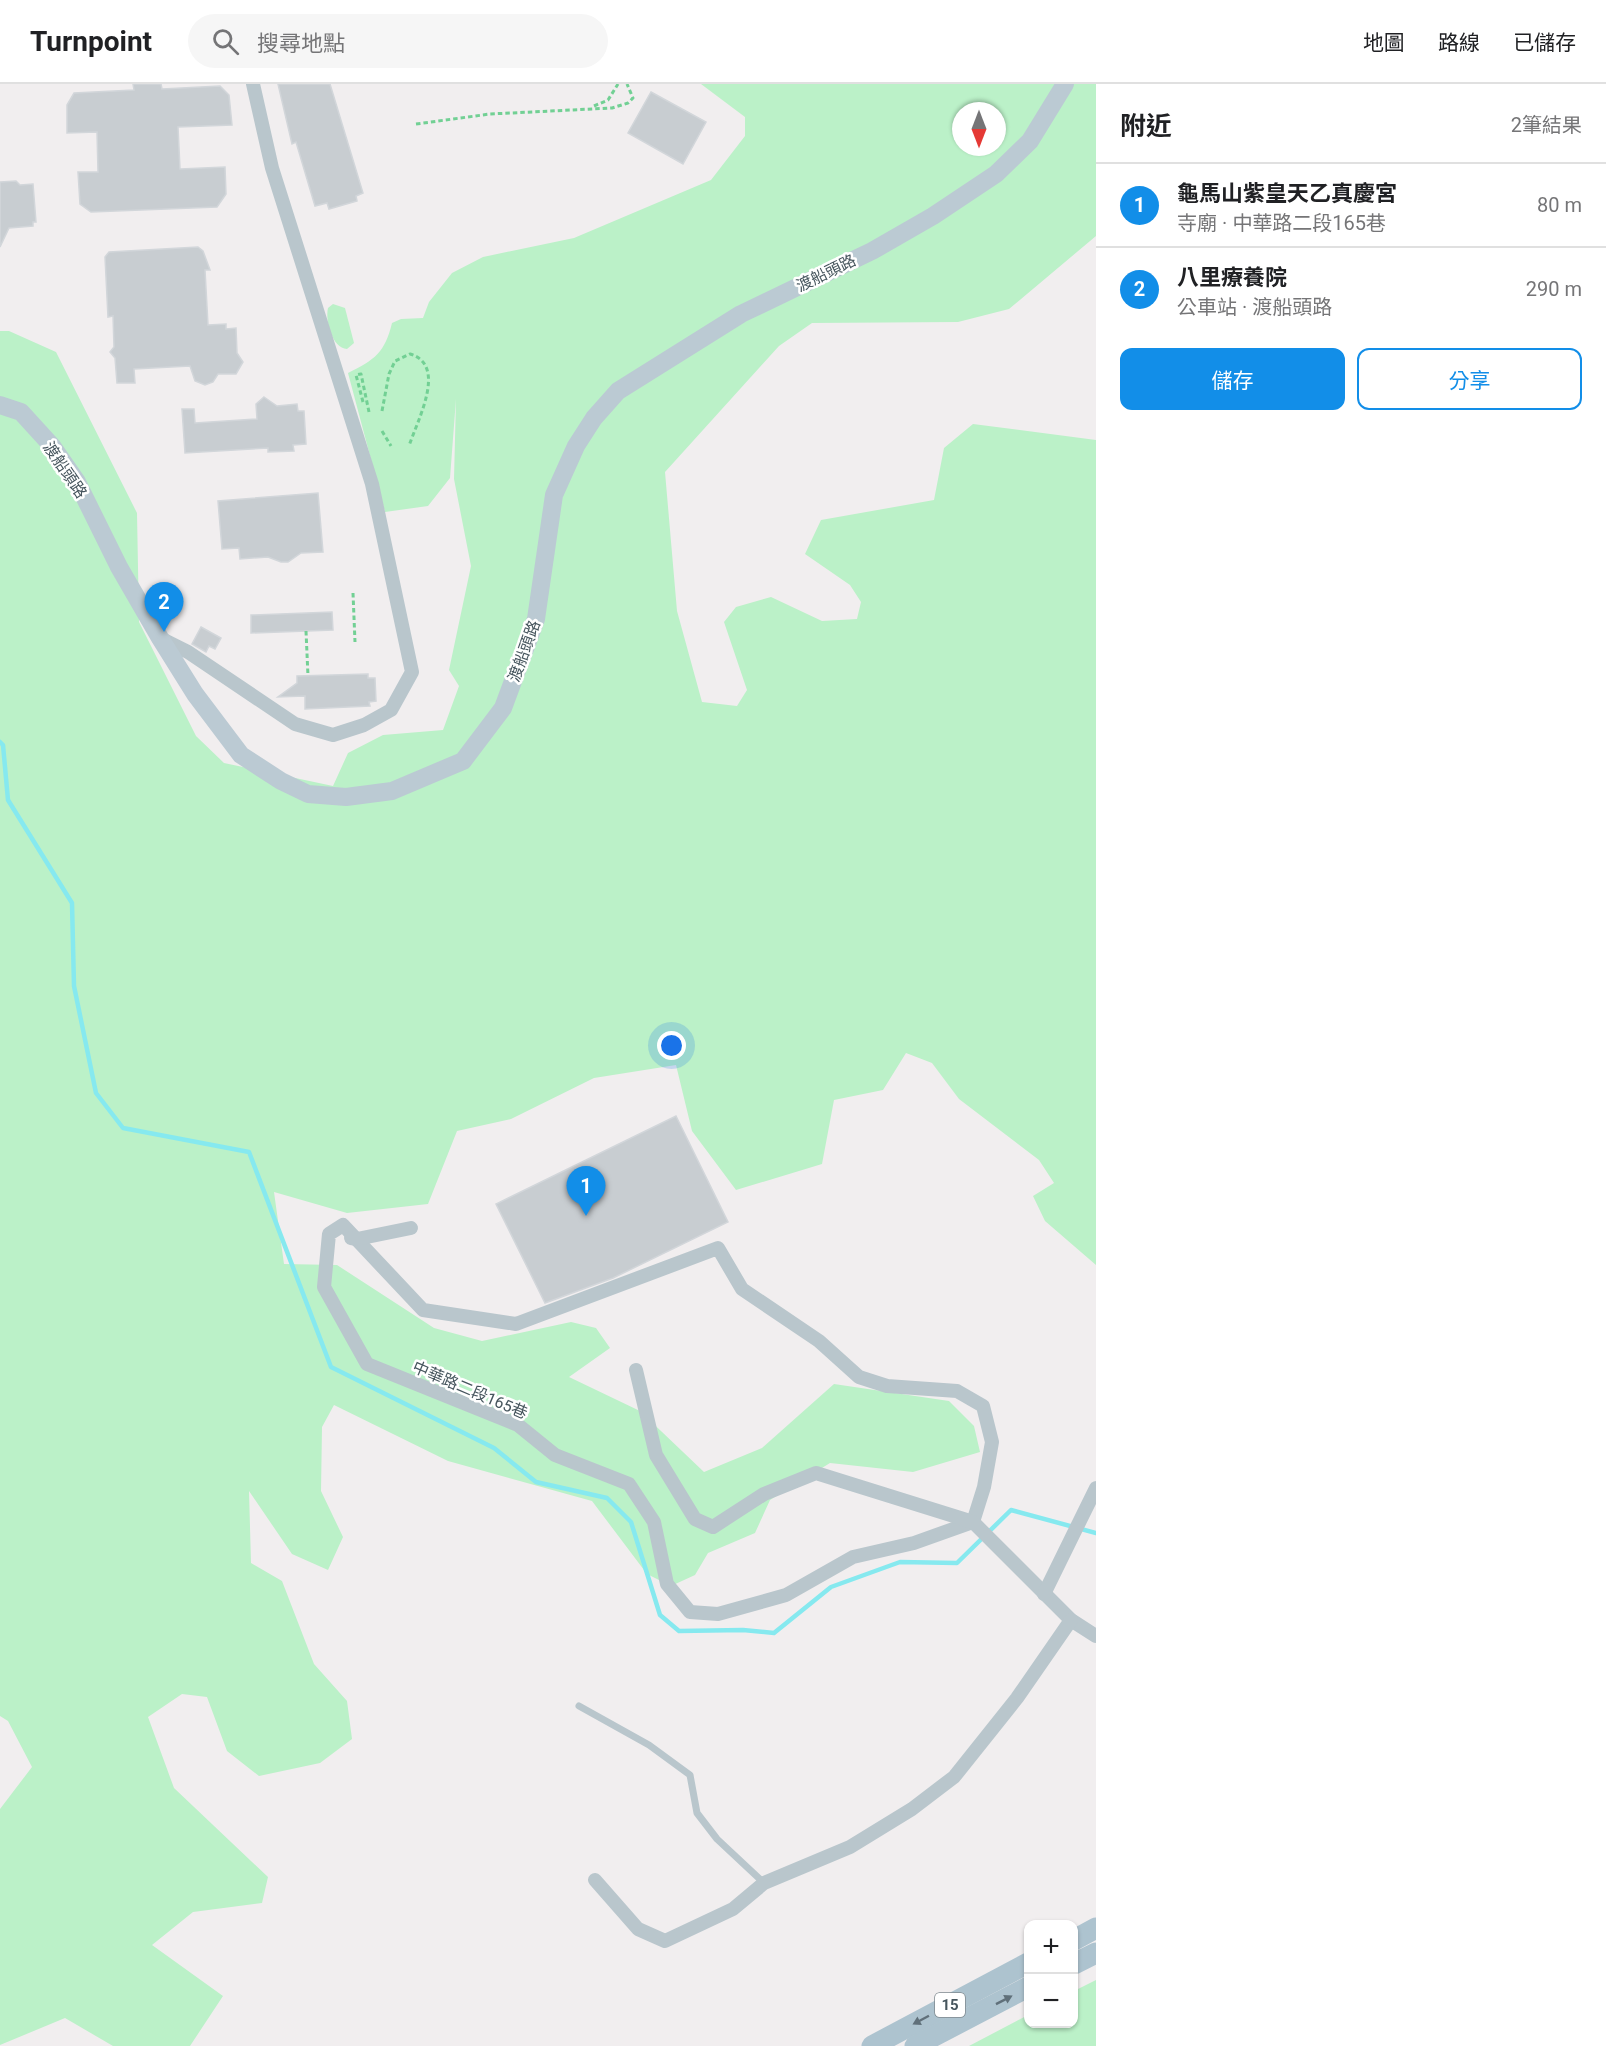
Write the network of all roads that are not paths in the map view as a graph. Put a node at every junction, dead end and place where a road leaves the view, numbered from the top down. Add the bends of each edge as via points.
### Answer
1 (253, 84) edge
2 (1065, 84) edge
3 (0, 405) edge
4 (160, 638) junction
5 (411, 1228) dead end
6 (357, 1239) junction
7 (636, 1370) dead end
8 (1096, 1488) edge
9 (975, 1525) junction
10 (1044, 1594) junction
11 (1071, 1620) junction
12 (1096, 1636) edge
13 (579, 1706) dead end
14 (595, 1880) dead end
15 (764, 1883) junction
16 (1096, 1928) edge
17 (1078, 1938) edge
18 (1096, 1953) edge
19 (1078, 1962) edge
20 (1024, 1967) edge
21 (1024, 1990) edge
22 (872, 2046) edge
23 (915, 2046) edge

1 - 4 street via 272,168 372,484 412,672 391,710 364,725 333,735 295,724 188,652
2 - 4 street, 渡船頭路 via 1030,141 996,174 872,251 741,314 618,391 576,446 554,495 536,619 503,708 463,761 392,791 346,797 308,794 280,781 242,755 195,694
3 - 4 street, 渡船頭路 via 21,412 77,482
5 - 6 street
6 - 9 street, 中華路二段165巷 via 423,1310 516,1323 718,1248 742,1289 819,1341 860,1377 887,1386 957,1391 983,1406 992,1442
6 - 9 street, 中華路二段165巷 via 343,1225 329,1234 324,1287 367,1364 518,1425 555,1455 629,1484 654,1522 667,1584 690,1612 718,1614 786,1595 854,1557
7 - 9 street via 656,1455 695,1519 713,1527 764,1494 816,1473
8 - 10 street
9 - 10 street
10 - 11 street
11 - 12 street
11 - 15 street via 1017,1698 954,1777 912,1809 850,1847
13 - 15 lane via 649,1745 690,1775 697,1813 717,1839
14 - 15 street via 638,1929 665,1941 733,1909
16 - 17 main road
18 - 19 main road
20 -> 22 main road, 15
23 -> 21 main road, 15

